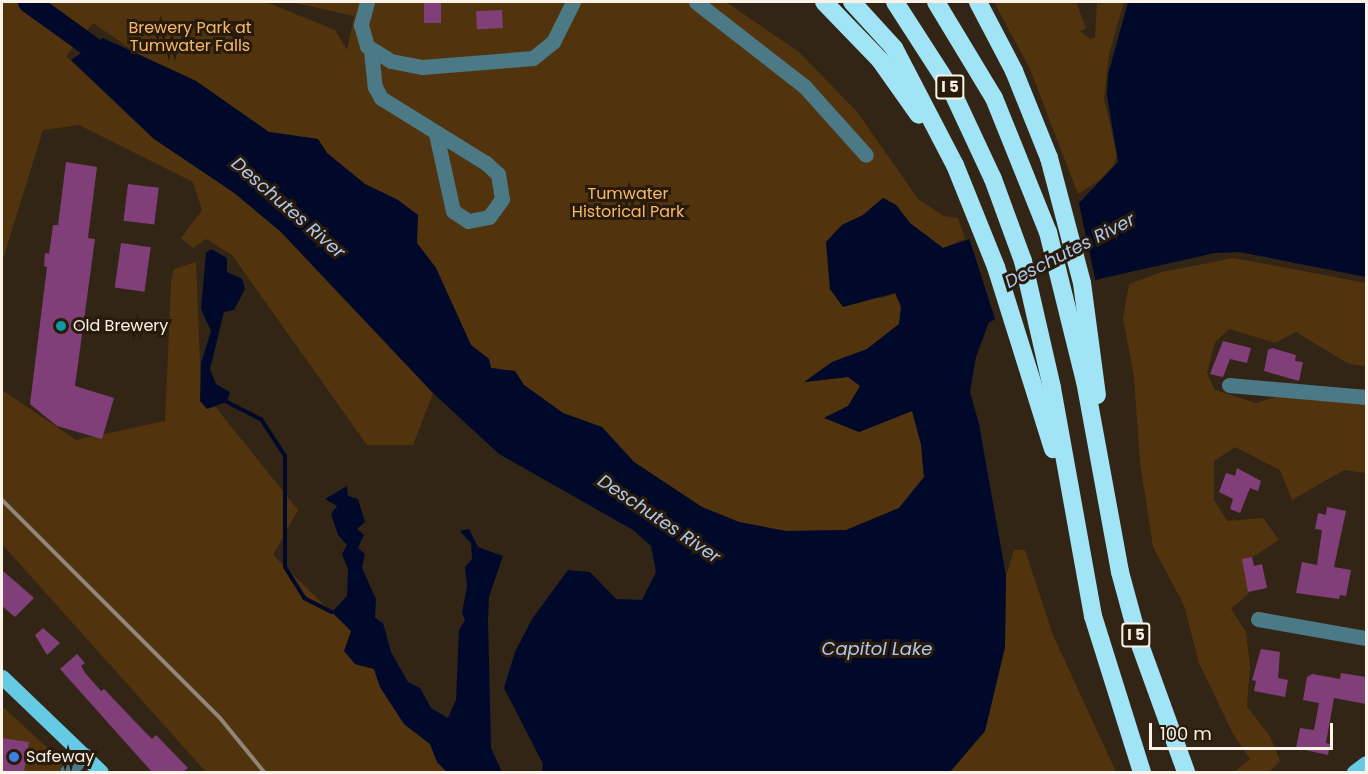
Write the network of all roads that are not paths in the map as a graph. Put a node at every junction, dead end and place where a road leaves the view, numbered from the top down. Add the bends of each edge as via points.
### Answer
1 (367, 2) edge
2 (573, 2) edge
3 (696, 2) edge
4 (824, 2) edge
5 (852, 2) edge
6 (895, 2) edge
7 (936, 2) edge
8 (978, 2) edge
9 (371, 51) junction
10 (436, 134) junction
11 (866, 155) dead end
12 (967, 190) junction
13 (1091, 380) junction
14 (1229, 385) dead end
15 (1366, 397) edge
16 (1069, 494) junction
17 (1258, 619) dead end
18 (1366, 638) edge
19 (2, 677) edge
20 (84, 755) junction
21 (1366, 763) edge
22 (68, 772) edge
23 (101, 772) edge
24 (1142, 772) edge
25 (1186, 772) edge
26 (1354, 772) edge

1 - 9 street via 360,30
2 - 9 street via 553,42 533,58 413,67 391,62
3 - 11 street via 805,87
4 - 12 highway via 892,75 958,186
5 - 12 highway via 894,48
6 - 16 highway, I 5 via 951,89 993,179 1023,261 1052,388
7 - 13 highway, I 5 via 994,98 1025,167
8 - 13 highway via 1014,71 1049,158 1080,273
9 - 10 street via 375,87 381,98
10 - 10 street via 498,174 502,199 489,217 468,221 453,211
12 - 16 highway
13 - 25 highway, I 5 via 1103,492 1139,642
14 - 15 street
16 - 24 highway, I 5 via 1106,666
17 - 18 street
19 - 20 main road
20 - 22 street
20 - 23 main road
21 - 26 main road

